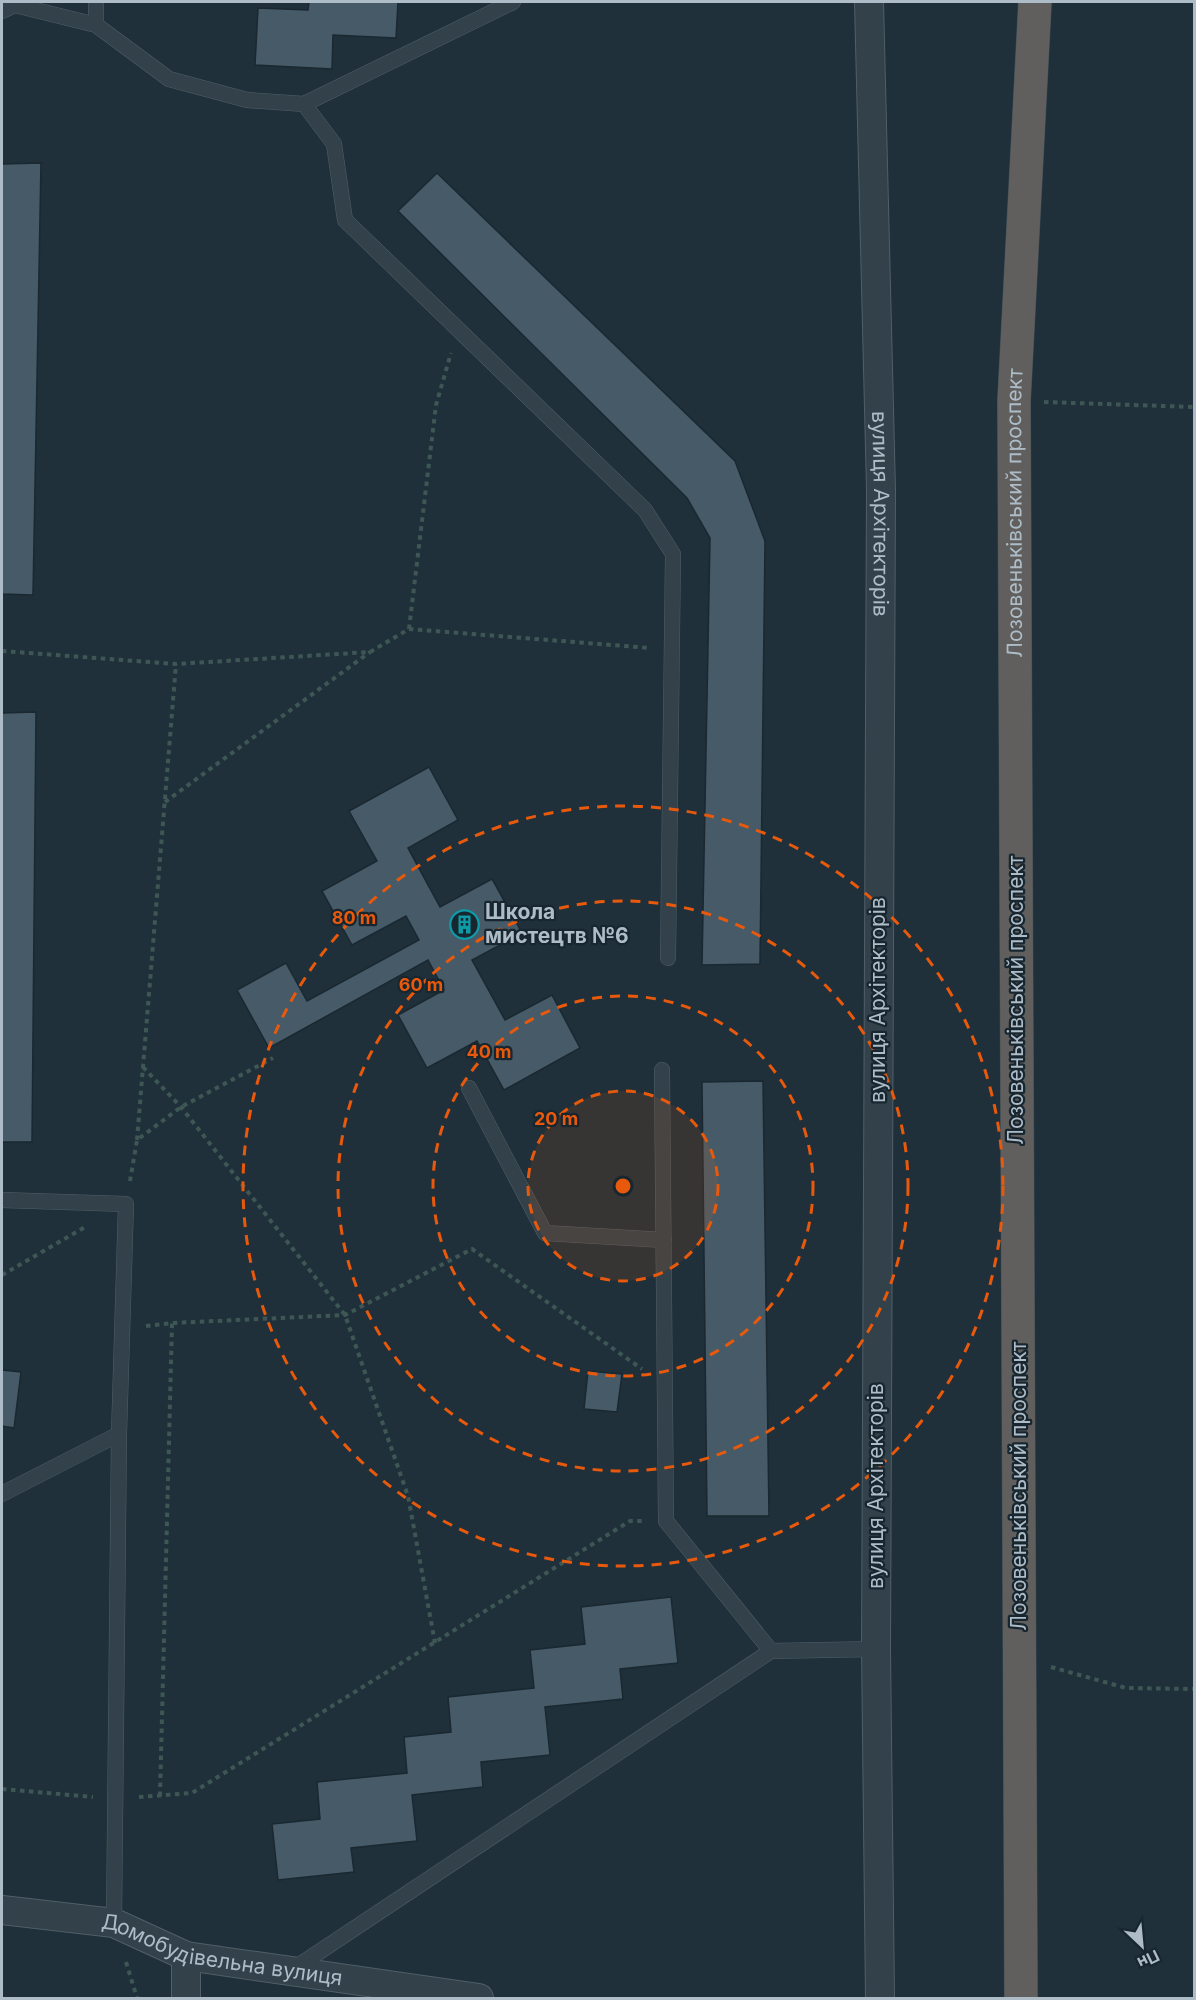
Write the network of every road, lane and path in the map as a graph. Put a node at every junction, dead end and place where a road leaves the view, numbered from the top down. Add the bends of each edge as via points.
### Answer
1 (96, 2) edge
2 (513, 2) edge
3 (869, 2) edge
4 (1035, 2) edge
5 (2, 11) edge
6 (96, 25) junction
7 (304, 104) junction
8 (458, 329) junction
9 (1014, 401) junction
10 (1194, 407) edge
11 (409, 628) junction
12 (672, 650) junction
13 (2, 651) edge
14 (370, 652) junction
15 (176, 664) junction
16 (165, 802) junction
17 (668, 958) dead end
18 (273, 1058) dead end
19 (143, 1067) junction
20 (662, 1070) dead end
21 (469, 1088) dead end
22 (180, 1107) junction
23 (137, 1140) junction
24 (2, 1200) edge
25 (126, 1204) junction
26 (663, 1240) junction
27 (2, 1275) edge
28 (345, 1315) junction
29 (172, 1323) junction
30 (122, 1329) junction
31 (665, 1386) junction
32 (119, 1434) junction
33 (2, 1494) edge
34 (666, 1521) junction
35 (435, 1643) junction
36 (876, 1649) junction
37 (771, 1651) junction
38 (1020, 1658) junction
39 (1194, 1689) edge
40 (2, 1789) edge
41 (160, 1796) junction
42 (115, 1799) junction
43 (2, 1910) edge
44 (114, 1923) junction
45 (186, 1956) junction
46 (292, 1970) junction
47 (186, 1998) edge
48 (479, 1998) edge
49 (880, 1998) edge
50 (1021, 1998) edge

1 - 6 lane
2 - 7 lane
3 - 36 street, вулиця Архітекторів via 881,490
4 - 9 highway, Лозовеньківський проспект
5 - 6 lane via 15,5
6 - 7 lane via 169,79 247,100
7 - 8 lane via 334,144 345,220
8 - 11 path via 436,405
8 - 12 lane via 645,510 673,554
9 - 10 path
9 - 38 highway, Лозовеньківський проспект
11 - 12 path
11 - 14 path
12 - 17 lane
13 - 15 path
14 - 15 path
14 - 16 path
15 - 16 path
16 - 19 path
18 - 22 path
19 - 22 path
19 - 23 path
20 - 26 lane
21 - 26 lane via 545,1233
22 - 23 path
22 - 28 path
23 - 25 path
24 - 25 lane
25 - 27 path
25 - 30 lane
26 - 31 lane
28 - 29 path
28 - 31 path via 472,1249
28 - 35 path via 408,1496
29 - 30 path
29 - 41 path
30 - 32 lane
31 - 34 lane
32 - 33 lane
32 - 42 lane
34 - 35 path via 630,1521
34 - 37 lane
35 - 41 path via 192,1793
36 - 37 lane
36 - 49 street, вулиця Архітекторів
37 - 46 lane
38 - 39 path via 1126,1688
38 - 50 highway, Лозовеньківський проспект
40 - 42 path
41 - 42 path
42 - 44 lane
43 - 44 street, Домобудівельна вулиця
44 - 45 street, Домобудівельна вулиця
45 - 46 street, Домобудівельна вулиця
45 - 47 street
46 - 48 street, Домобудівельна вулиця

